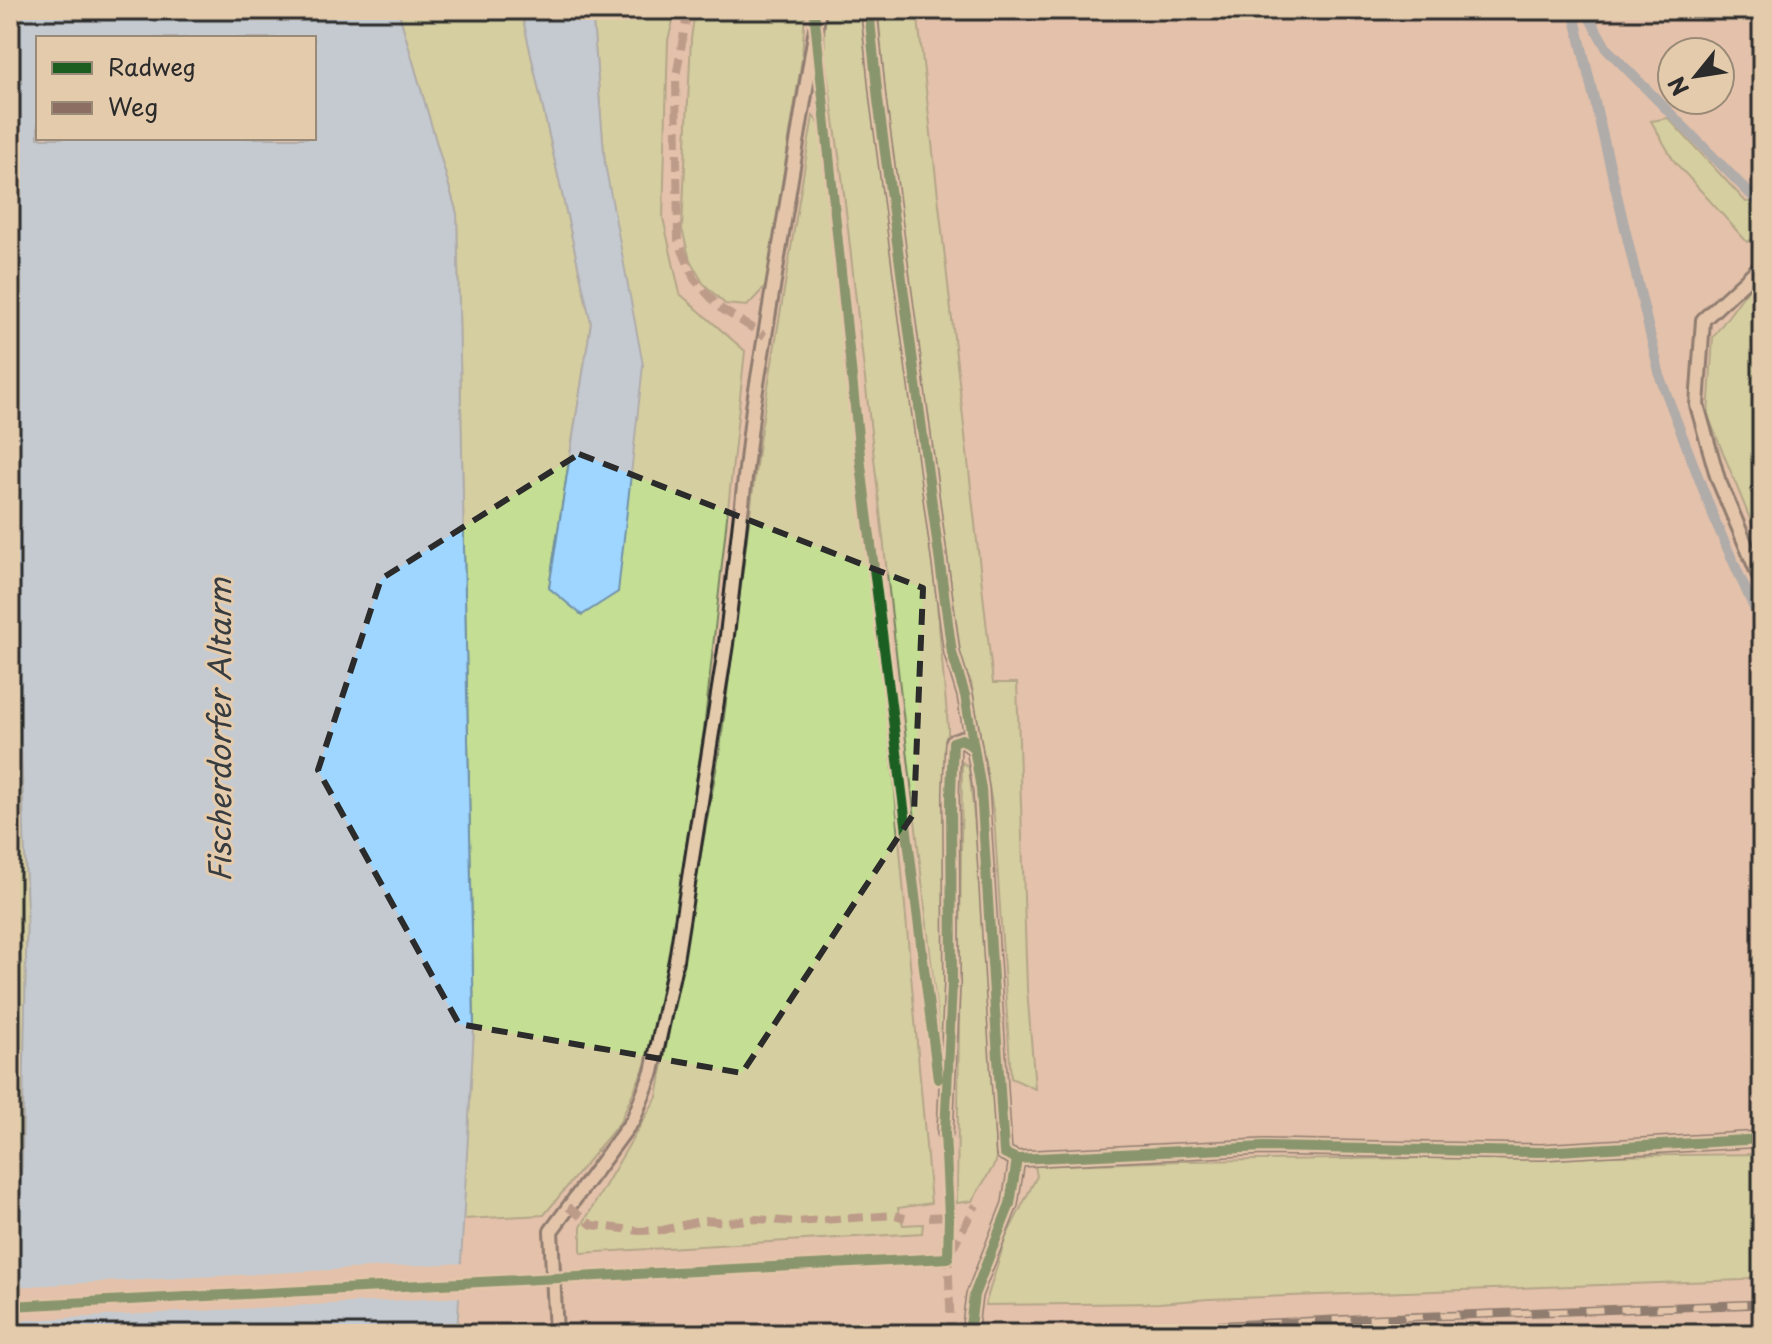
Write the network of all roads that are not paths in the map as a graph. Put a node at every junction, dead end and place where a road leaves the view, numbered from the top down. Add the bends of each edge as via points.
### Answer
1 (819, 10) edge
2 (869, 10) edge
3 (1762, 265) edge
4 (1762, 583) edge
5 (974, 748) junction
6 (945, 1133) dead end
7 (1762, 1139) edge
8 (1017, 1159) junction
9 (556, 1334) edge
10 (969, 1334) edge

1 - 9 lane via 753,408 726,644 676,960 652,1072 633,1120 551,1231
2 - 5 lane via 952,653
3 - 4 lane via 1703,320 1697,405 1718,479
5 - 6 lane via 962,739 953,742
5 - 8 lane via 1004,1153
7 - 8 lane via 1541,1152 1264,1147
8 - 10 lane via 1010,1204 974,1295

